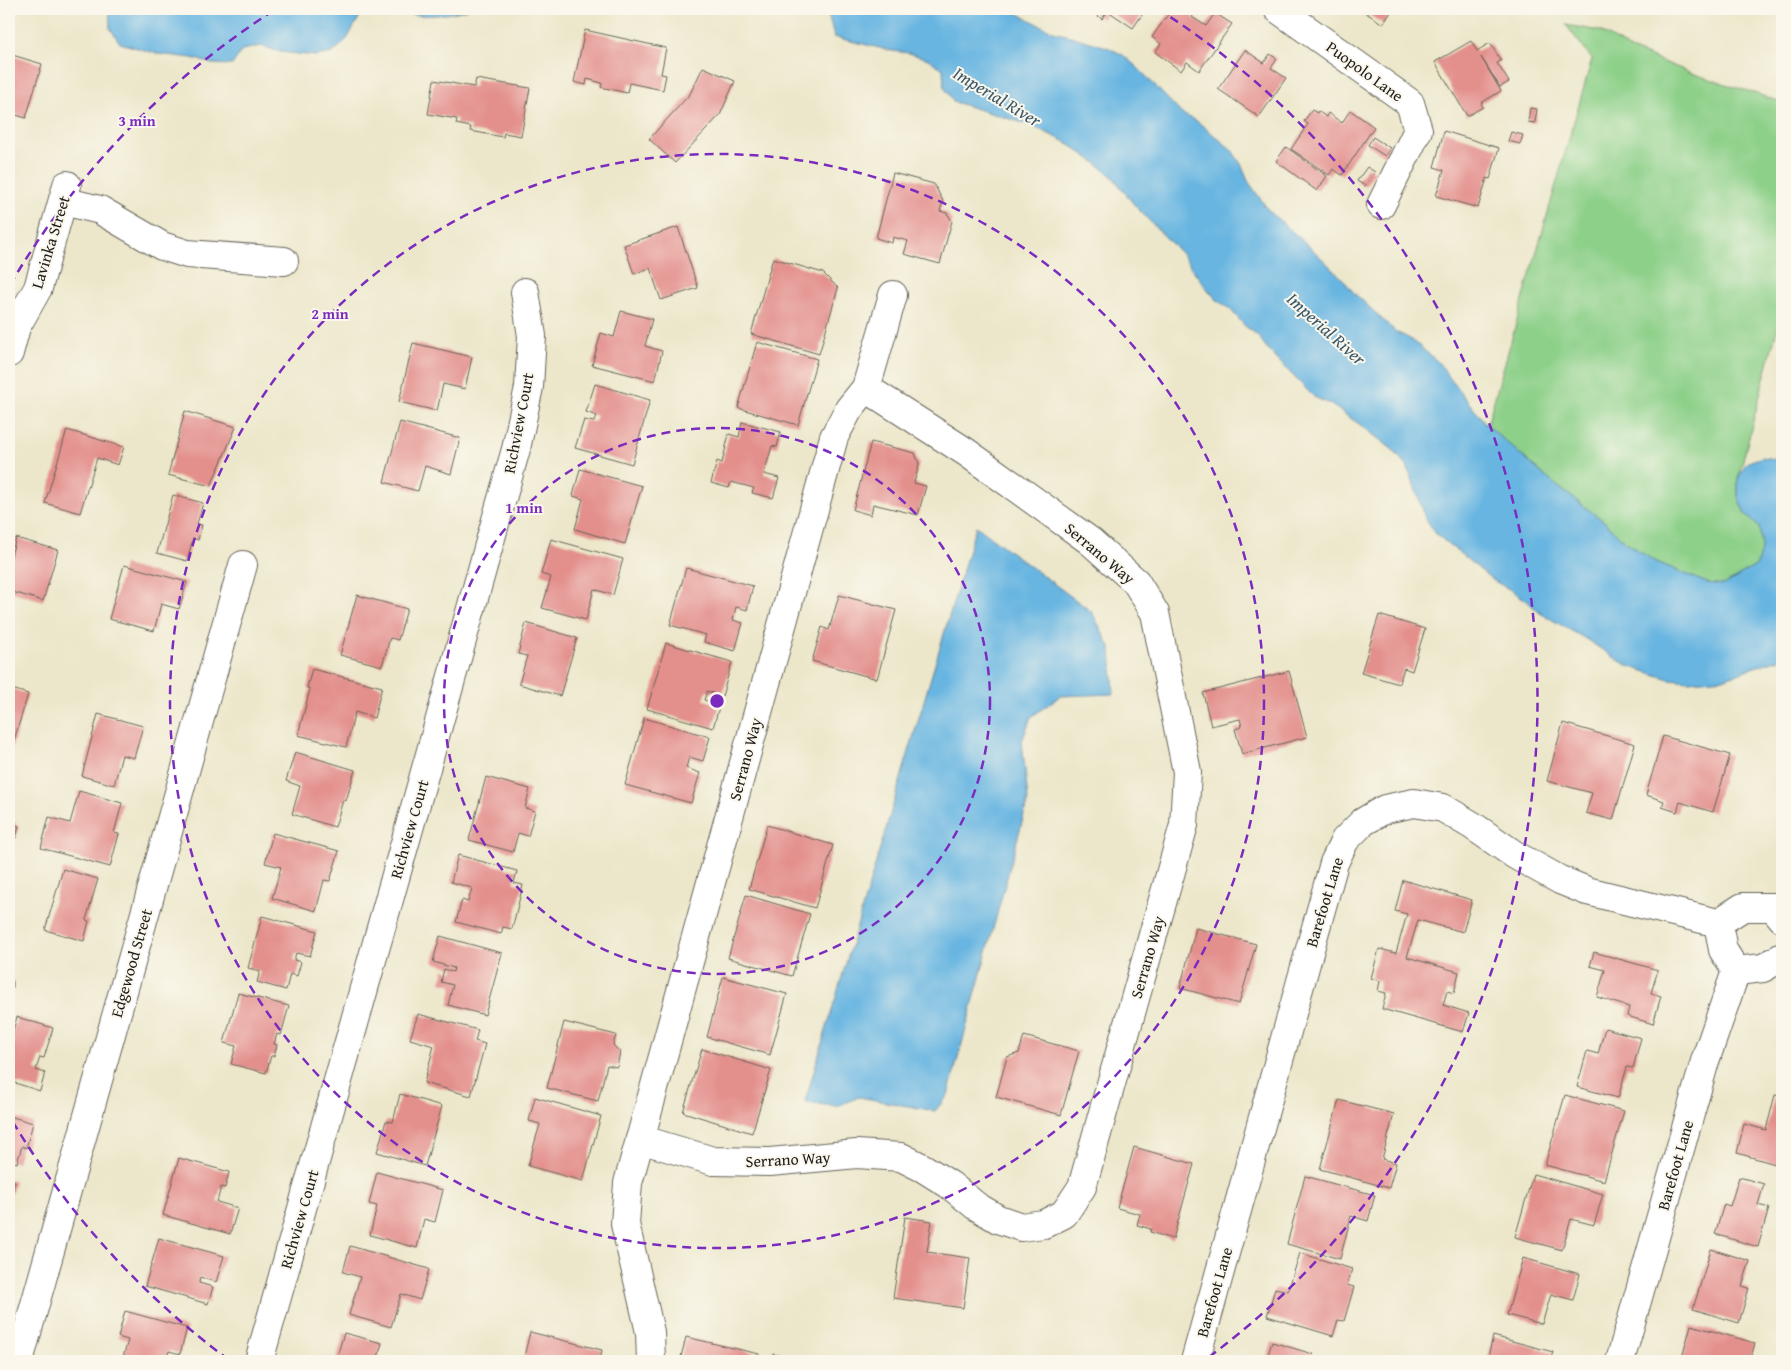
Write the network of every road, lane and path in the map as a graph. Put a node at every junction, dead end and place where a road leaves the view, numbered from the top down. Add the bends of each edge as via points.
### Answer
1 (1278, 9) edge
2 (1381, 205) dead end
3 (284, 262) dead end
4 (526, 292) dead end
5 (893, 295) dead end
6 (9, 353) edge
7 (866, 388) junction
8 (243, 565) dead end
9 (1782, 918) edge
10 (1718, 924) junction
11 (1782, 957) edge
12 (1736, 971) junction
13 (640, 1138) junction
14 (19, 1361) edge
15 (259, 1361) edge
16 (651, 1361) edge
17 (1195, 1361) edge
18 (1620, 1361) edge

1 - 2 street, Puopolo Lane via 1410,103 1418,130
3 - 6 street, Lavinka Street via 187,254 162,246 65,193 38,288 16,327
4 - 15 street, Richview Court via 532,336 529,387 516,449
5 - 7 street, Serrano Way
7 - 13 street, Serrano Way via 849,409 834,437
7 - 13 street, Serrano Way via 966,452 1090,542 1136,582 1155,613 1187,772 1184,825 1082,1187 1064,1214 1044,1224 1021,1227 998,1219 950,1185 901,1157 856,1154 770,1162 713,1161
8 - 14 street, Edgewood Street
9 - 10 street via 1773,907 1743,907
10 - 12 street via 1723,950
10 - 17 street, Barefoot Lane via 1569,884 1515,855 1443,808 1414,803 1385,809 1363,822 1345,840 1334,863
11 - 12 street via 1763,968
12 - 18 street, Barefoot Lane via 1705,1061
13 - 16 street, Serrano Way via 628,1183 625,1224 650,1332

